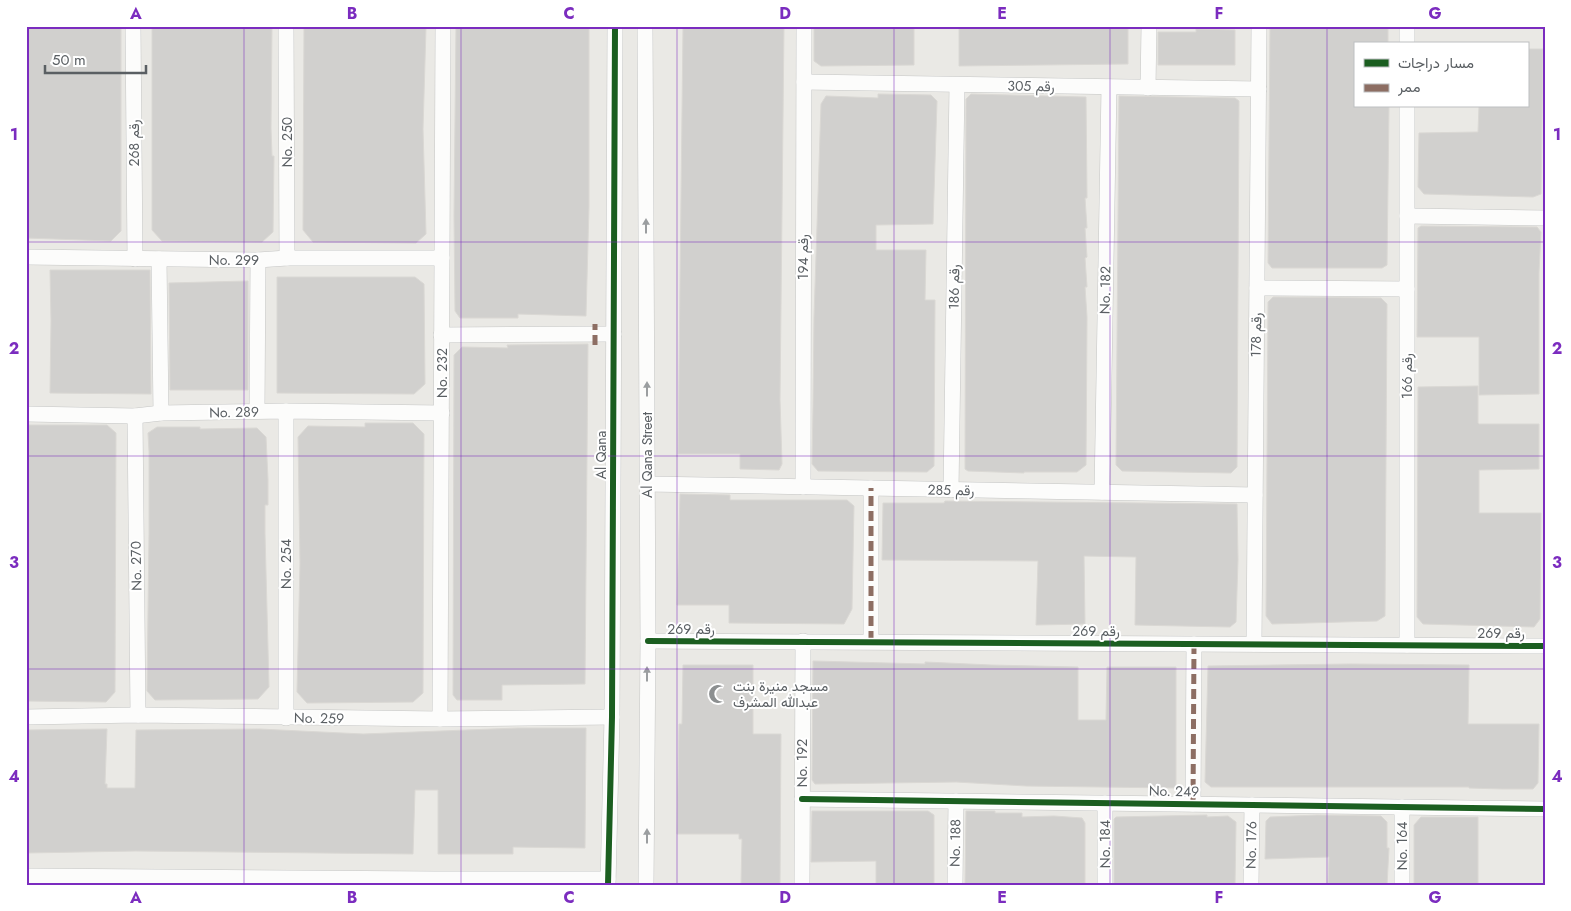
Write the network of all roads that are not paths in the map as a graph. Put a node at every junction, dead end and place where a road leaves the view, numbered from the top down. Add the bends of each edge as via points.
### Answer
1 (133, 26) edge
2 (286, 26) edge
3 (443, 26) edge
4 (615, 26) edge
5 (645, 26) edge
6 (804, 26) edge
7 (1149, 26) edge
8 (1259, 26) edge
9 (1408, 26) edge
10 (1407, 42) edge
11 (804, 82) junction
12 (957, 85) junction
13 (1109, 87) junction
14 (1148, 88) junction
15 (1259, 89) junction
16 (1407, 108) edge
17 (1407, 216) junction
18 (1545, 218) edge
19 (26, 257) edge
20 (287, 258) junction
21 (442, 258) junction
22 (135, 259) junction
23 (159, 259) junction
24 (258, 260) junction
25 (1257, 288) junction
26 (1407, 289) junction
27 (614, 334) junction
28 (441, 335) junction
29 (257, 411) junction
30 (286, 411) junction
31 (161, 412) junction
32 (442, 413) junction
33 (26, 414) edge
34 (135, 416) junction
35 (647, 484) junction
36 (803, 487) junction
37 (871, 488) junction
38 (951, 490) junction
39 (1102, 492) junction
40 (1255, 495) junction
41 (648, 641) junction
42 (803, 641) junction
43 (871, 642) junction
44 (1194, 644) junction
45 (1254, 644) junction
46 (1407, 645) junction
47 (1545, 646) edge
48 (138, 715) junction
49 (26, 717) edge
50 (612, 717) junction
51 (286, 718) junction
52 (440, 719) junction
53 (802, 799) junction
54 (956, 801) junction
55 (1104, 803) junction
56 (1194, 804) junction
57 (1252, 805) junction
58 (1402, 807) junction
59 (1545, 809) edge
60 (26, 876) edge
61 (435, 882) edge
62 (608, 882) edge
63 (646, 885) edge
64 (802, 885) edge
65 (955, 885) edge
66 (1105, 885) edge
67 (1251, 885) edge
68 (1402, 885) edge

1 - 22 street, رقم 268
2 - 20 street, No. 250
3 - 21 street, No. 232
4 - 27 street, Al Qana
35 -> 5 street, Al Qana Street
6 - 11 street, رقم 194
7 - 14 street
8 - 15 street, رقم 178
9 - 10 street
11 - 12 street, رقم 305
11 - 36 street, رقم 194
12 - 13 street, رقم 305
12 - 38 street, رقم 186
13 - 14 street, رقم 305
13 - 39 street, No. 182
14 - 15 street, رقم 305
15 - 25 street, رقم 178
16 - 17 street, رقم 166
17 - 18 street
17 - 26 street, رقم 166
19 - 22 street, No. 299
20 - 21 street, No. 299
20 - 24 street, No. 299
21 - 28 street, No. 232
22 - 23 street, No. 299
23 - 24 street, No. 299
23 - 31 street
24 - 29 street
25 - 26 street
25 - 40 street, رقم 178
26 - 46 street, رقم 166
27 - 28 street
27 - 50 street, Al Qana
28 - 32 street, No. 232
29 - 30 street, No. 289
29 - 31 street, No. 289
30 - 32 street, No. 289
30 - 51 street, No. 254
31 - 34 street, No. 289
32 - 52 street, No. 232
33 - 34 street, No. 289
34 - 48 street, No. 270
35 - 36 street, رقم 285
35 - 41 street, Al Qana Street
36 - 37 street, رقم 285
37 - 38 street, رقم 285
37 - 43 street
38 - 39 street, رقم 285
39 - 40 street, رقم 285
40 - 45 street, رقم 178
41 - 42 street, رقم 269
63 -> 41 street, Al Qana Street
42 - 43 street, رقم 269
42 - 53 street, No. 192
43 - 44 street, رقم 269
44 - 45 street, رقم 269
44 - 56 street
45 - 46 street, رقم 269
46 - 47 street, رقم 269
48 - 49 street, No. 259
48 - 51 street, No. 259
50 - 52 street, No. 259
50 - 62 street, Al Qana
51 - 52 street, No. 259
53 - 54 street, No. 249
53 - 64 street, No. 192
54 - 55 street, No. 249
54 - 65 street, No. 188
55 - 56 street, No. 249
55 - 66 street, No. 184
56 - 57 street, No. 249
57 - 58 street, No. 249
57 - 67 street, No. 176
58 - 59 street, No. 249
58 - 68 street, No. 164
60 - 61 street
61 - 62 street

